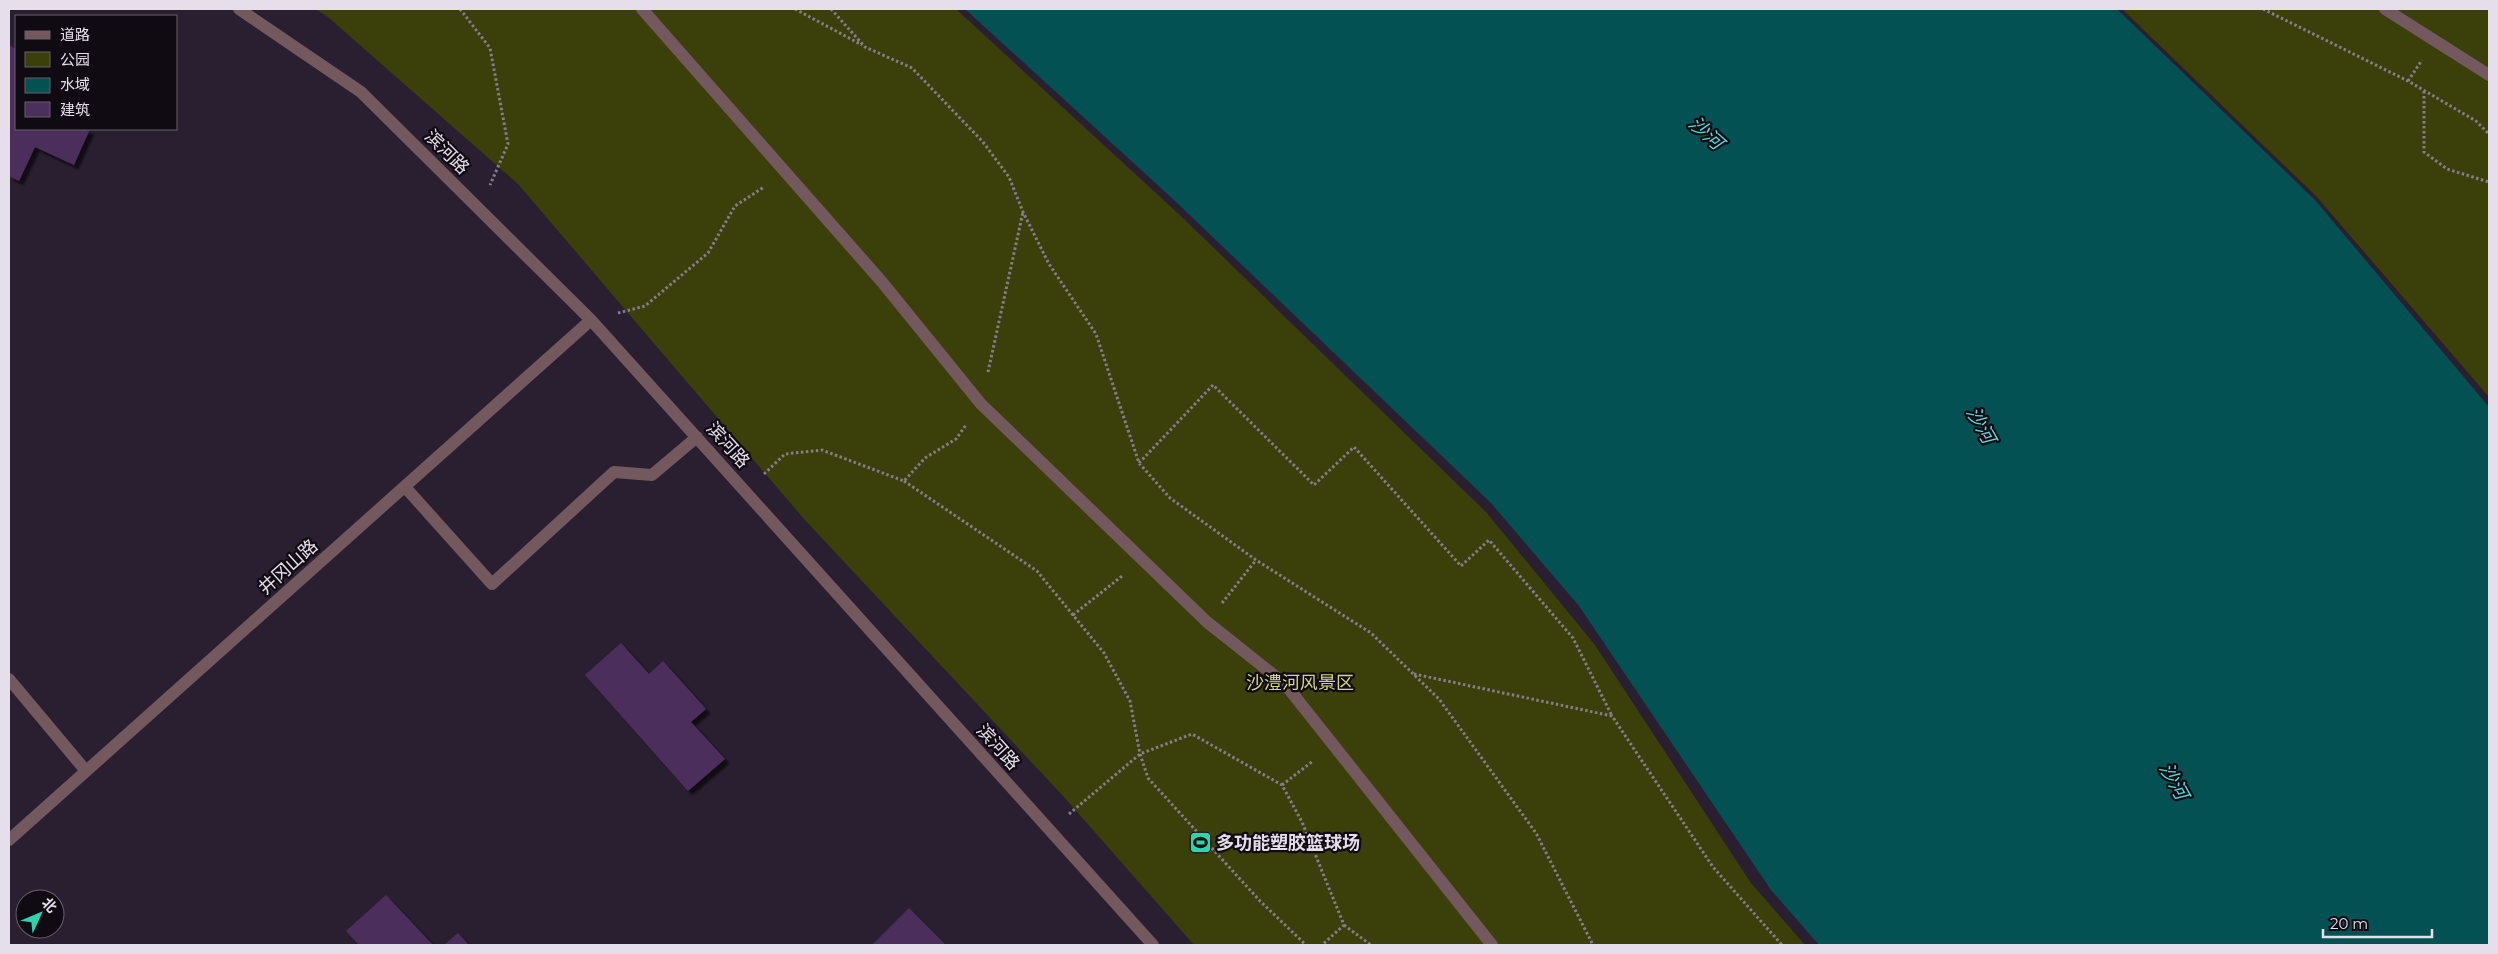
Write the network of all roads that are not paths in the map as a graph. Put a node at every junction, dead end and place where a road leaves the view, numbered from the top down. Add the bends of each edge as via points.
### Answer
1 (239, 9) edge
2 (642, 9) edge
3 (2385, 9) edge
4 (2489, 75) edge
5 (591, 320) junction
6 (697, 437) junction
7 (405, 487) junction
8 (9, 679) edge
9 (86, 771) junction
10 (9, 840) edge
11 (1153, 945) edge
12 (1492, 945) edge

1 - 5 street, 滨河路 via 361,92
2 - 12 street via 882,282 981,404 1207,622 1285,684
3 - 4 street
5 - 6 street, 滨河路
5 - 7 street, 井冈山路
6 - 7 street via 652,475 614,472 492,584
6 - 11 street, 滨河路
7 - 9 street, 井冈山路
8 - 9 street
9 - 10 street, 井冈山路

